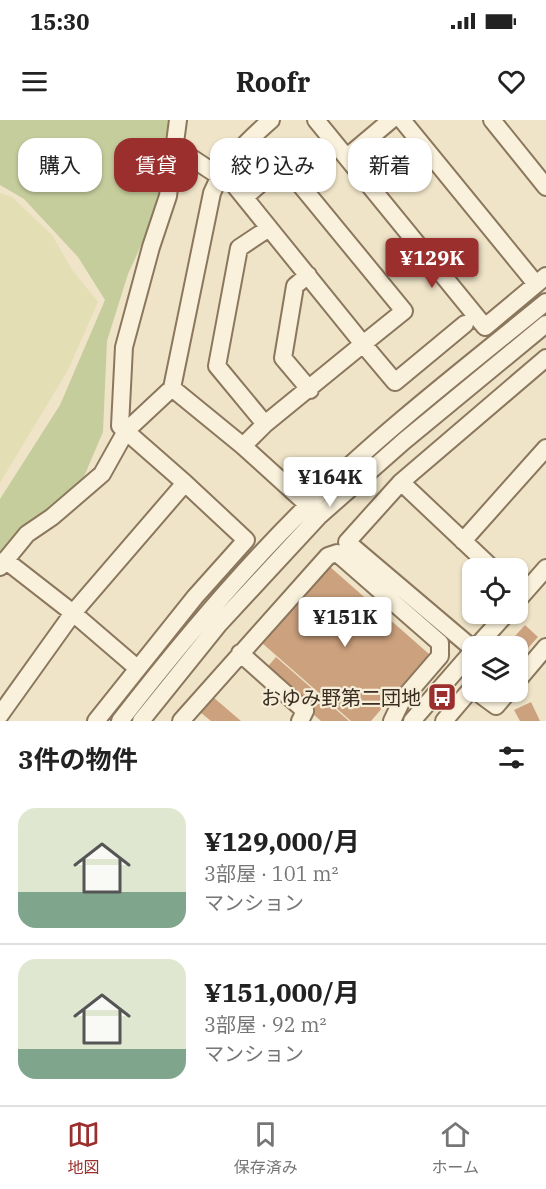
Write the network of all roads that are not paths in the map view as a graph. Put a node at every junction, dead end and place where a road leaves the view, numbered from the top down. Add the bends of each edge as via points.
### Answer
1 (178, 120) edge
2 (271, 120) edge
3 (316, 120) edge
4 (391, 120) edge
5 (402, 120) edge
6 (492, 120) edge
7 (176, 138) edge
8 (251, 138) edge
9 (347, 157) junction
10 (546, 187) edge
11 (169, 192) edge
12 (212, 192) edge
13 (240, 192) edge
14 (245, 197) junction
15 (269, 228) junction
16 (308, 275) junction
17 (541, 280) edge
18 (546, 302) edge
19 (465, 324) dead end
20 (546, 324) edge
21 (363, 344) junction
22 (546, 358) edge
23 (172, 388) junction
24 (310, 390) junction
25 (265, 424) junction
26 (126, 431) junction
27 (243, 446) junction
28 (546, 448) edge
29 (185, 483) junction
30 (401, 483) junction
31 (308, 505) junction
32 (463, 541) junction
33 (481, 558) edge
34 (2, 563) edge
35 (546, 568) edge
36 (528, 587) edge
37 (73, 613) junction
38 (497, 624) edge
39 (486, 636) edge
40 (462, 641) edge
41 (546, 647) edge
42 (240, 653) junction
43 (462, 663) edge
44 (137, 668) junction
45 (528, 668) edge
46 (455, 672) junction
47 (462, 679) edge
48 (462, 700) edge
49 (0, 714) edge
50 (96, 721) edge
51 (120, 721) edge
52 (141, 721) edge
53 (181, 721) edge
54 (300, 721) edge
55 (392, 721) edge
56 (412, 721) edge
57 (444, 721) edge

1 - 7 street
2 - 8 street
3 - 9 street
4 - 9 street
5 - 17 street
6 - 10 street
9 - 17 street via 485,327
11 - 26 street via 124,347 120,426
12 - 23 street
13 - 14 street
14 - 15 street
14 - 21 street via 276,170 289,171 404,311
15 - 16 street
15 - 25 street via 239,248 217,366
16 - 21 street
16 - 24 street via 295,286 283,358
18 - 31 street via 402,419
19 - 21 street via 395,382
20 - 52 street via 319,516 219,624
21 - 24 street
22 - 30 street
23 - 26 street
23 - 27 street
24 - 25 street
25 - 27 street
26 - 29 street
26 - 34 street via 102,474 27,534
27 - 31 street
28 - 32 street
29 - 37 street
29 - 44 street via 246,540
30 - 32 street
30 - 40 street via 347,542
31 - 51 street via 231,585
32 - 33 street
34 - 37 street
35 - 36 street
37 - 44 street
37 - 49 street
38 - 39 street
41 - 45 street
42 - 53 street
42 - 54 street via 305,711
42 - 55 street via 328,556 337,553 440,643 440,656 402,700
43 - 46 street
44 - 50 street
46 - 47 street
46 - 56 street
48 - 57 street

